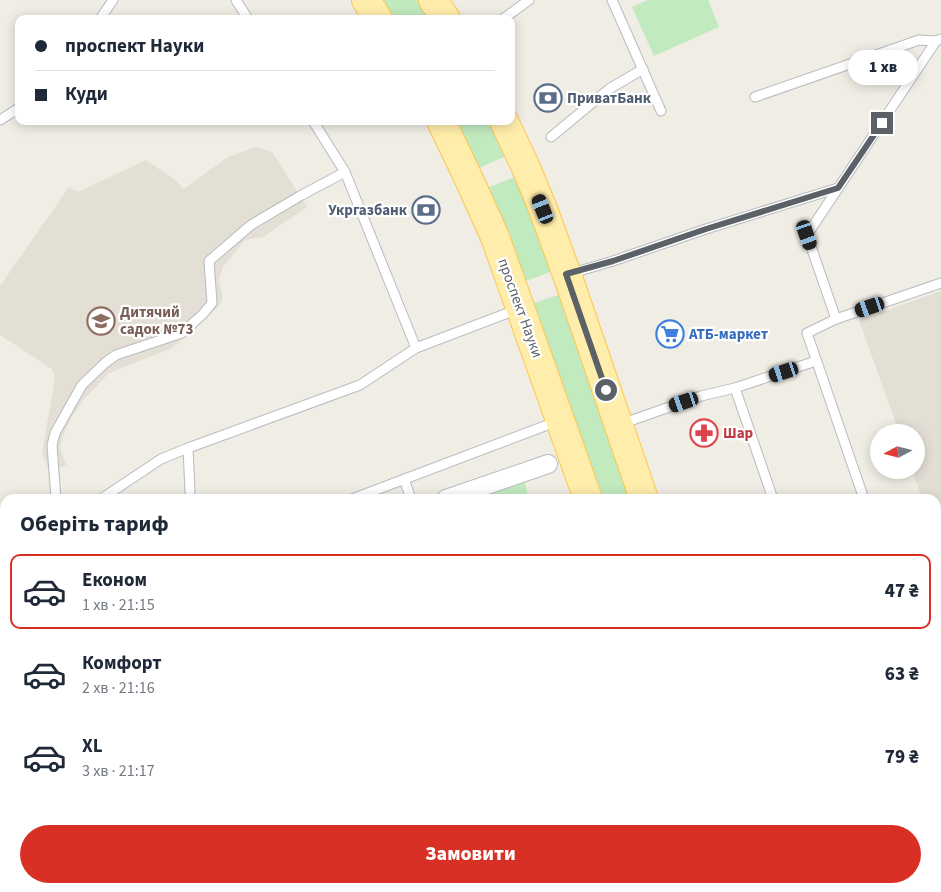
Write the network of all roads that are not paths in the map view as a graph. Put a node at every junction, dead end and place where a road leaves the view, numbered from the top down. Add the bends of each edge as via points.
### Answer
1 (113, 0) edge
2 (236, 0) edge
3 (366, 0) edge
4 (433, 0) edge
5 (529, 0) edge
6 (612, 0) edge
7 (103, 15) edge
8 (245, 15) edge
9 (375, 15) edge
10 (443, 15) edge
11 (508, 15) edge
12 (939, 40) edge
13 (643, 69) junction
14 (755, 97) dead end
15 (15, 111) edge
16 (661, 111) dead end
17 (0, 120) edge
18 (316, 125) edge
19 (442, 125) edge
20 (506, 125) edge
21 (551, 136) dead end
22 (345, 172) junction
23 (838, 188) junction
24 (566, 274) junction
25 (941, 283) edge
26 (520, 308) junction
27 (836, 319) junction
28 (416, 348) junction
29 (816, 361) junction
30 (735, 388) junction
31 (561, 420) junction
32 (618, 425) junction
33 (188, 448) junction
34 (548, 464) dead end
35 (404, 479) junction
36 (190, 492) dead end
37 (56, 494) edge
38 (108, 494) edge
39 (365, 494) edge
40 (409, 494) edge
41 (461, 494) edge
42 (586, 494) edge
43 (642, 494) edge
44 (771, 494) edge
45 (862, 494) edge

1 - 7 lane
2 - 8 lane
3 - 9 main road
4 - 10 main road
5 - 11 lane
6 - 13 lane
12 - 14 lane via 919,40
12 - 23 lane
13 - 16 lane
13 - 21 lane via 609,89
15 - 17 lane
18 - 22 lane
19 - 26 main road, проспект Науки via 495,237
20 - 24 main road via 543,209
22 - 28 lane
22 - 37 lane via 251,225 209,261 212,303 182,334 116,355 82,386 55,433 52,445
23 - 24 lane
23 - 27 lane via 807,235
24 - 32 main road
25 - 27 lane
26 - 28 lane
26 - 31 main road, проспект Науки
27 - 29 lane via 807,333
28 - 33 lane via 360,385
29 - 30 lane
29 - 45 lane
30 - 32 lane via 701,396
30 - 44 lane
31 - 35 lane
31 - 42 main road, проспект Науки
32 - 43 main road
33 - 36 lane
33 - 38 lane via 161,459
34 - 41 street
35 - 39 lane
35 - 40 lane

